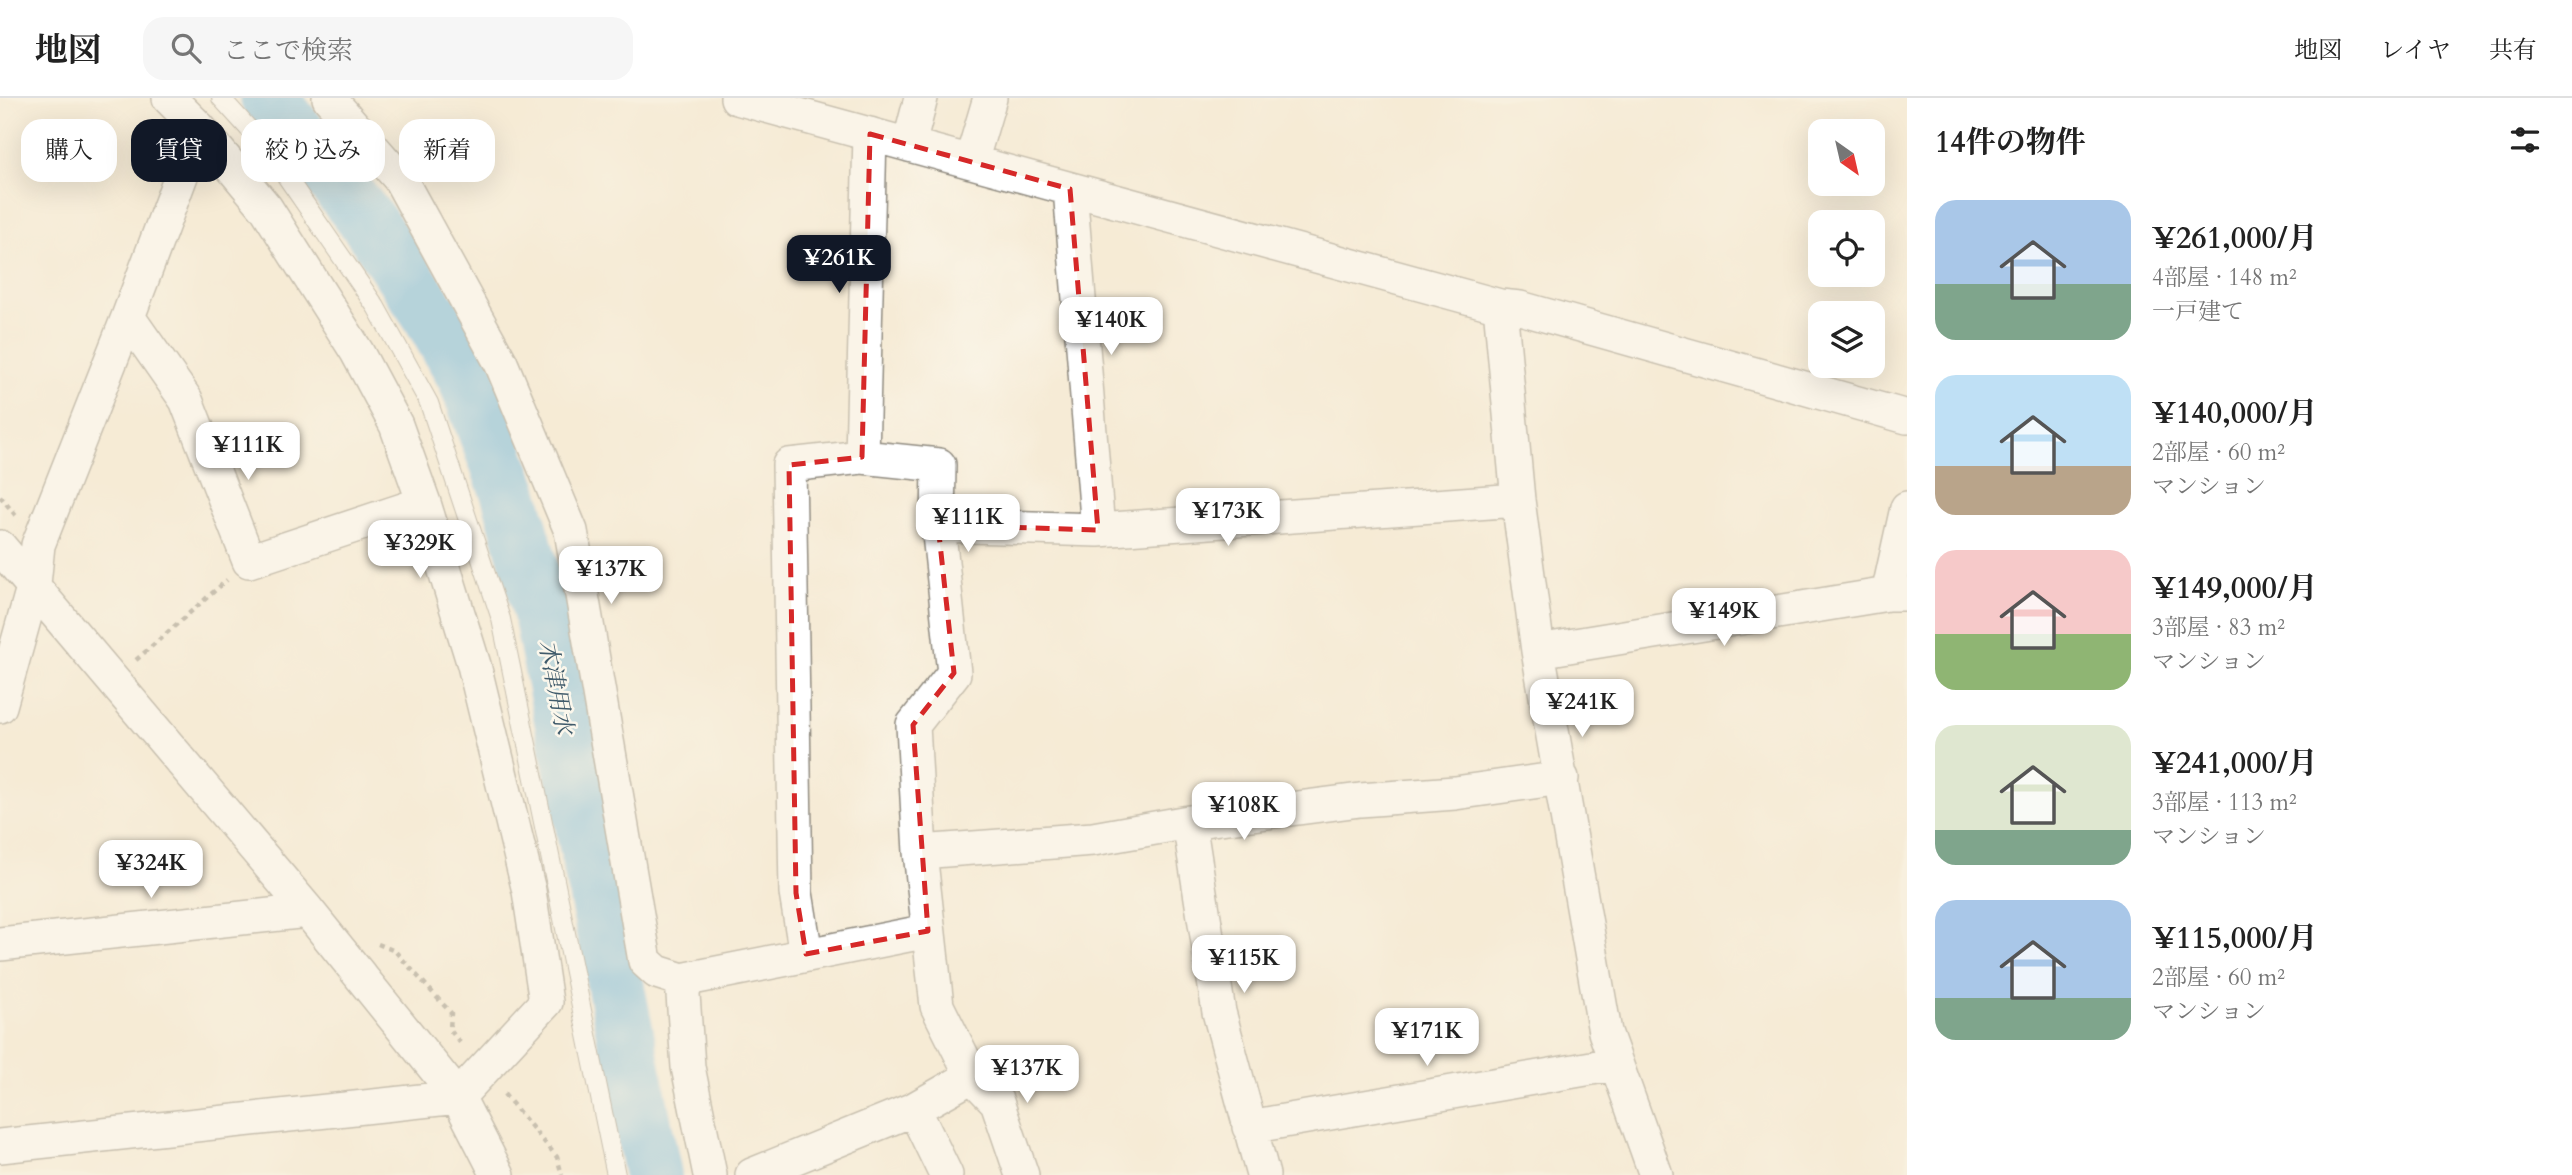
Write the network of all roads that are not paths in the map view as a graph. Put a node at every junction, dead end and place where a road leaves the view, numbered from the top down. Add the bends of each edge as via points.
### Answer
1 (169, 98) edge
2 (221, 98) edge
3 (330, 98) edge
4 (737, 98) edge
5 (921, 98) edge
6 (990, 98) edge
7 (190, 119) edge
8 (870, 134) junction
9 (909, 145) junction
10 (227, 161) edge
11 (971, 162) junction
12 (179, 182) edge
13 (1070, 189) junction
14 (1500, 306) junction
15 (128, 317) junction
16 (1907, 417) edge
17 (862, 457) junction
18 (1518, 500) junction
19 (425, 503) junction
20 (1907, 508) edge
21 (938, 525) junction
22 (1098, 530) junction
23 (0, 547) edge
24 (34, 584) junction
25 (1898, 594) edge
26 (1538, 651) junction
27 (0, 706) edge
28 (1562, 778) junction
29 (1189, 822) junction
30 (920, 852) junction
31 (308, 911) junction
32 (928, 932) junction
33 (0, 944) edge
34 (806, 954) junction
35 (682, 980) junction
36 (1615, 1064) junction
37 (972, 1076) junction
38 (458, 1097) junction
39 (914, 1110) junction
40 (1249, 1126) junction
41 (0, 1146) edge
42 (498, 1175) edge
43 (616, 1175) edge
44 (710, 1175) edge
45 (751, 1175) edge
46 (946, 1175) edge
47 (1022, 1175) edge
48 (1263, 1175) edge
49 (1656, 1175) edge

1 - 7 street
2 - 43 lane via 268,150 376,307 429,403 501,619
3 - 35 street via 400,179 501,363 571,531 645,961 656,972
4 - 8 street
5 - 9 street
6 - 11 street
8 - 9 street
8 - 17 street
9 - 11 street
10 - 19 street via 266,208 357,352 396,425
11 - 13 street
12 - 15 street
13 - 14 street
13 - 22 street
14 - 16 street
14 - 18 street
15 - 19 street via 186,400 249,561
15 - 24 street via 38,545
17 - 21 street via 939,466
17 - 34 street via 789,466 796,892
18 - 22 street
18 - 26 street
19 - 38 street via 478,679 529,891 547,1002
20 - 25 street
21 - 22 street
21 - 30 street via 954,673 913,725
23 - 24 street
24 - 27 street
24 - 31 street
25 - 26 street
26 - 28 street
28 - 29 street
28 - 36 street via 1605,1032
29 - 30 street via 1093,839
29 - 40 street via 1219,1012
30 - 32 street
31 - 33 street
31 - 38 street
32 - 34 street
32 - 37 street via 937,1006
34 - 35 street
35 - 44 street via 688,1067
36 - 40 street
36 - 49 street
37 - 39 street
37 - 47 street via 997,1102
38 - 41 street
38 - 42 street
39 - 45 street
39 - 46 street
40 - 48 street

